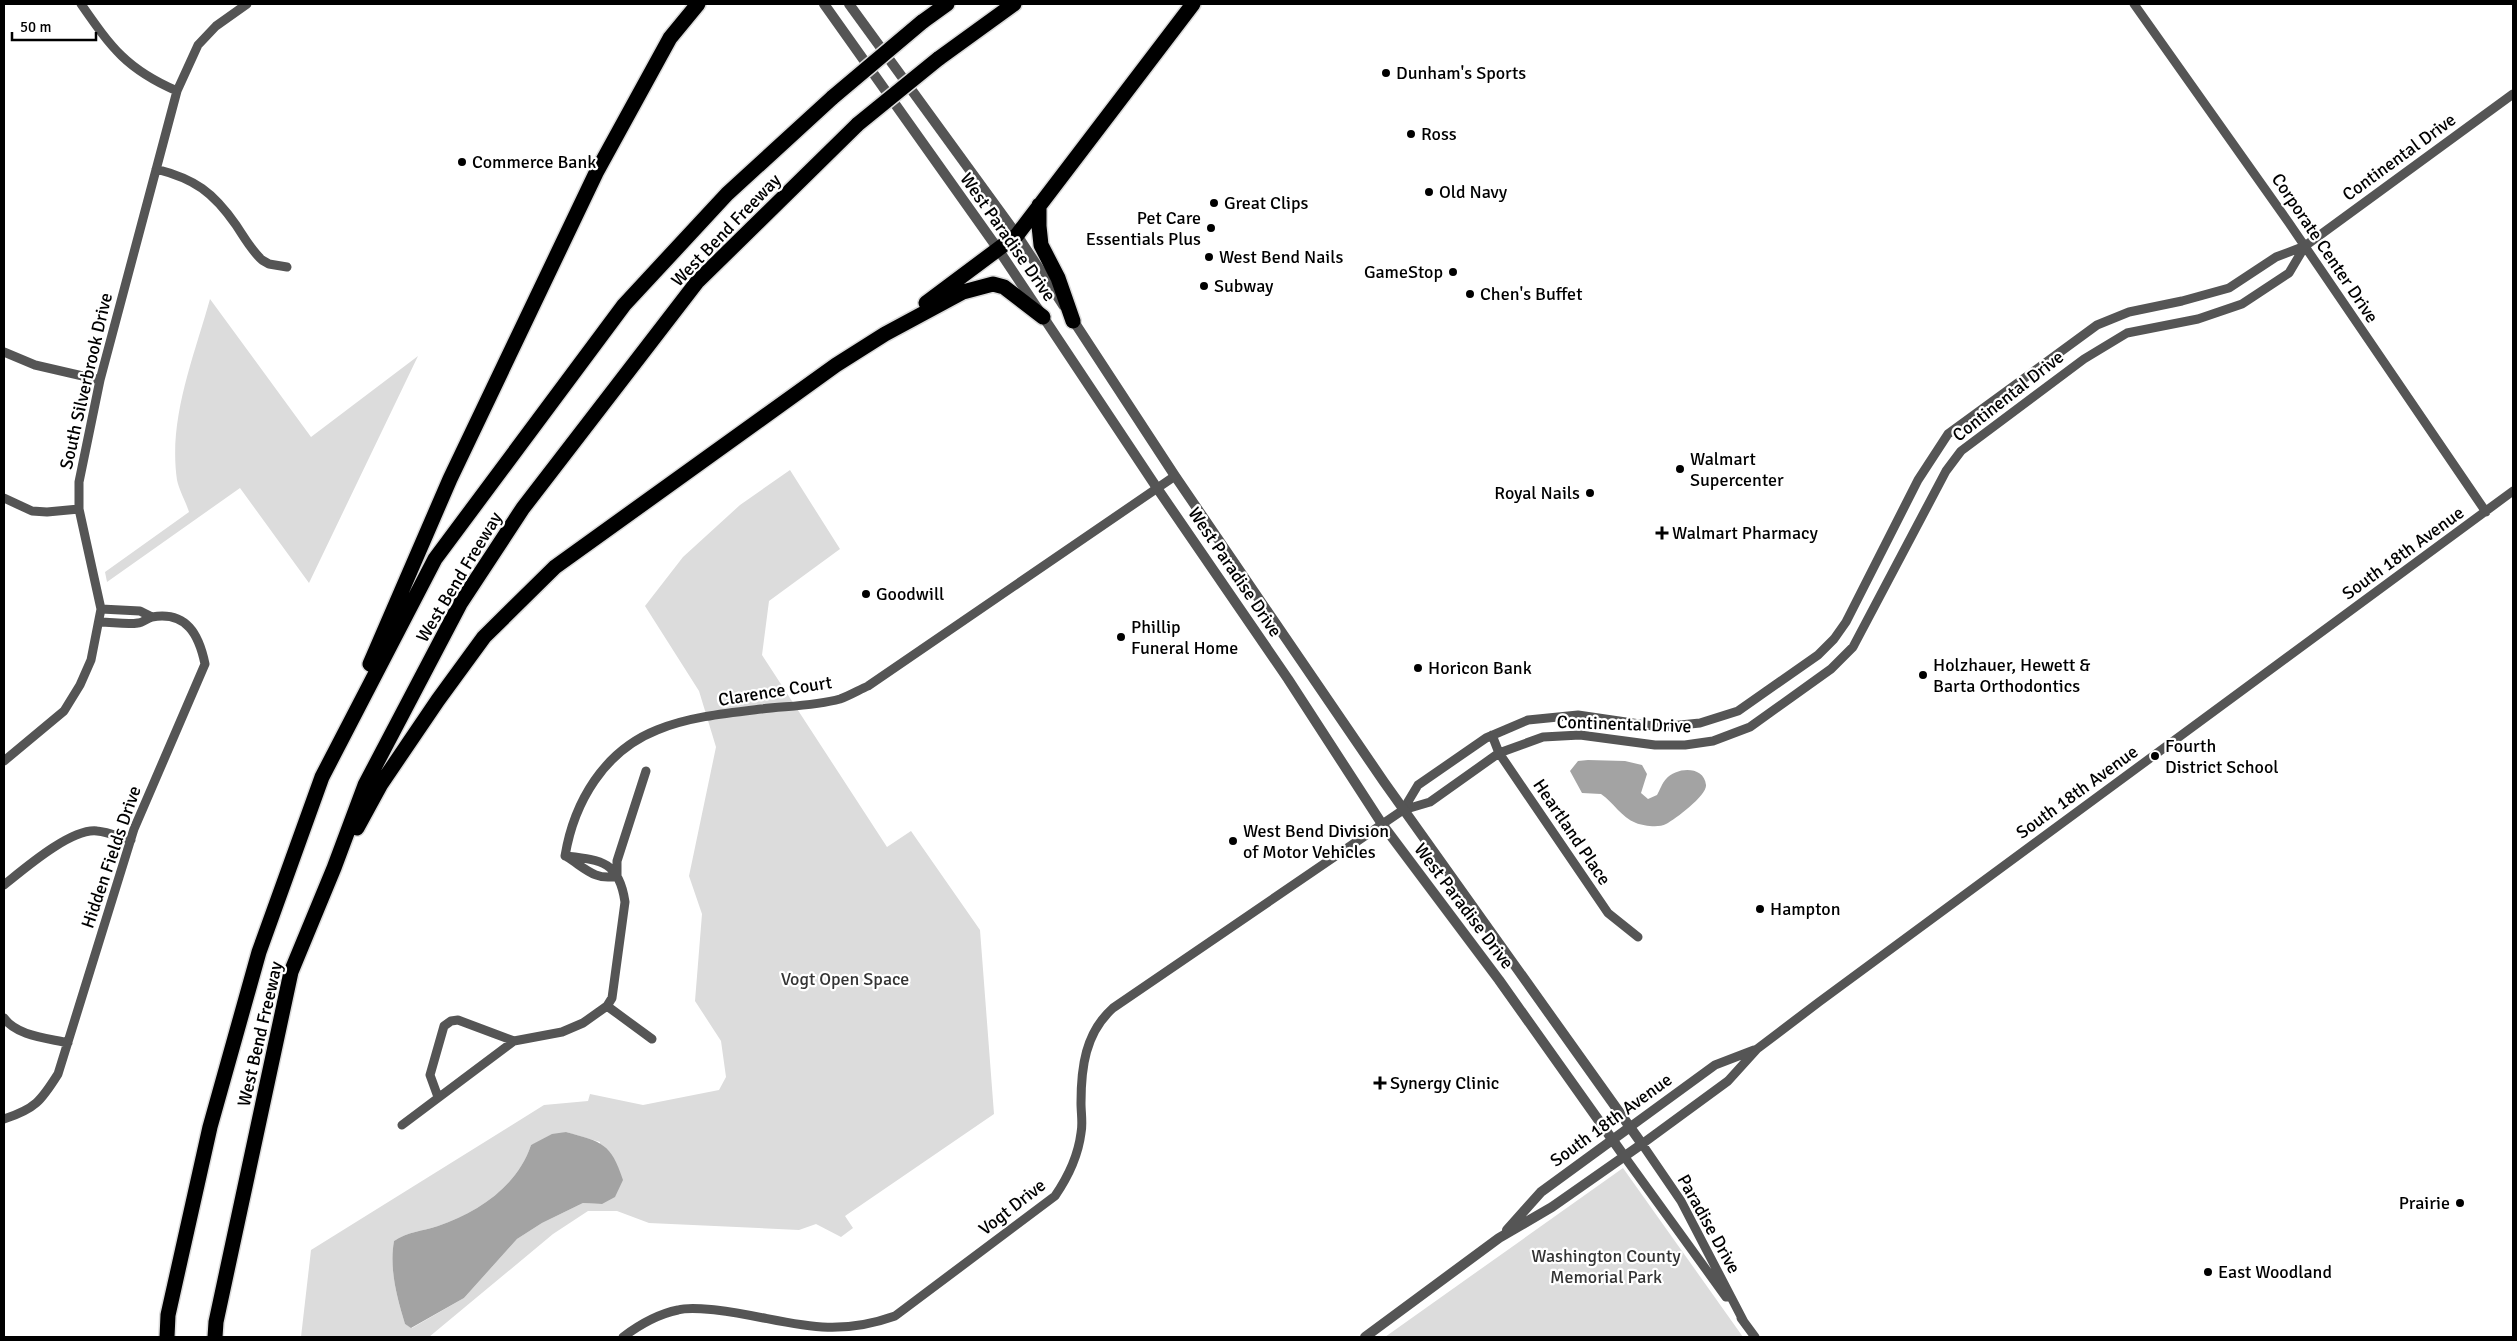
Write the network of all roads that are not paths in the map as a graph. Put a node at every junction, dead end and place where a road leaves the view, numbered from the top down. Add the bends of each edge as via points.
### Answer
1 (81, 4) edge
2 (247, 4) edge
3 (698, 4) edge
4 (824, 4) edge
5 (849, 4) edge
6 (948, 4) edge
7 (1014, 4) edge
8 (1194, 4) edge
9 (2134, 4) edge
10 (176, 91) junction
11 (2513, 94) edge
12 (156, 169) junction
13 (1040, 205) junction
14 (1017, 235) junction
15 (2305, 246) junction
16 (998, 249) junction
17 (286, 267) dead end
18 (1043, 317) junction
19 (1073, 321) junction
20 (885, 334) junction
21 (4, 352) edge
22 (100, 380) junction
23 (1175, 476) junction
24 (1157, 488) junction
25 (2513, 491) edge
26 (4, 498) edge
27 (79, 509) junction
28 (2486, 512) junction
29 (101, 609) junction
30 (152, 617) junction
31 (100, 622) junction
32 (1492, 735) junction
33 (1499, 752) junction
34 (4, 761) edge
35 (646, 770) dead end
36 (322, 777) junction
37 (1403, 810) junction
38 (1382, 824) junction
39 (131, 840) junction
40 (565, 856) junction
41 (334, 868) junction
42 (617, 876) junction
43 (4, 885) edge
44 (1638, 937) dead end
45 (607, 1006) junction
46 (4, 1018) edge
47 (652, 1039) dead end
48 (514, 1041) junction
49 (68, 1043) junction
50 (1757, 1049) junction
51 (438, 1097) junction
52 (4, 1119) edge
53 (402, 1125) dead end
54 (1630, 1127) junction
55 (1612, 1139) junction
56 (1642, 1144) junction
57 (1624, 1156) junction
58 (1499, 1238) junction
59 (1744, 1322) junction
60 (848, 1335) edge
61 (167, 1337) edge
62 (215, 1337) edge
63 (623, 1337) edge
64 (1365, 1337) edge
65 (1755, 1337) edge

1 - 10 street via 121,57 155,82
2 - 10 street, South Silverbrook Drive via 216,26 198,45
3 - 36 highway via 670,38 596,173 450,479
4 - 16 street, West Paradise Drive
5 - 14 street, West Paradise Drive
6 - 36 highway, West Bend Freeway, bridge via 833,97 726,194 624,304 435,559
7 - 41 highway, West Bend Freeway, bridge via 938,59 858,124 697,282 523,508 460,604 364,785
8 - 13 highway
9 - 15 street, Corporate Center Drive
10 - 12 street, South Silverbrook Drive
11 - 15 street, Continental Drive
12 - 17 street via 178,175 204,188 218,201 262,260
12 - 22 street, South Silverbrook Drive
13 - 14 highway
13 - 19 highway via 1041,245 1058,278
14 - 16 highway
14 - 19 street, West Paradise Drive
15 - 28 street, Corporate Center Drive
15 - 32 street, Continental Drive via 2276,257 2229,288 2129,312 2097,325 1948,434 1918,480 1846,622 1834,639 1818,655 1738,711 1700,723 1660,726 1578,715 1550,716 1528,720
15 - 33 street, Continental Drive via 2289,273 2242,304 2198,319 2127,333 2084,359 1961,451 1946,471 1853,647 1832,669 1750,727 1713,741 1685,745 1655,745 1580,735 1543,737
16 - 18 street, West Paradise Drive
16 - 20 highway
18 - 20 highway via 1004,287 984,284
18 - 24 street, West Paradise Drive
19 - 23 street, West Paradise Drive
20 - 41 highway via 836,365 555,567 484,637 467,660 381,784
21 - 22 street via 35,365
22 - 27 street, South Silverbrook Drive via 79,482
23 - 24 street, Clarence Court
23 - 37 street, West Paradise Drive
24 - 38 street, West Paradise Drive via 1288,679
24 - 40 street, Clarence Court via 868,686 841,698 701,719 658,730 634,741 603,768 588,789 569,830
25 - 28 street, South 18th Avenue
26 - 27 street via 32,511
27 - 29 street, South Silverbrook Drive
28 - 50 street, South 18th Avenue via 1891,947
29 - 30 street, Hidden Fields Drive via 140,611
29 - 31 street, South Silverbrook Drive
30 - 31 street, Hidden Fields Drive via 140,623
30 - 39 street, Hidden Fields Drive via 173,618 188,624 197,635 205,664
31 - 34 street, South Silverbrook Drive via 91,660 64,711
32 - 33 street, Heartland Place
32 - 37 street, Continental Drive via 1418,785
33 - 37 street, Continental Drive via 1430,802
33 - 44 street, Heartland Place via 1608,913
35 - 42 street via 617,861
36 - 61 highway, West Bend Freeway via 259,952 213,1117 168,1315
37 - 38 street, Vogt Drive
37 - 54 street, West Paradise Drive
38 - 55 street, West Paradise Drive
38 - 60 street, Vogt Drive via 1107,1014 1097,1027 1085,1055 1081,1076 1082,1132 1068,1178 1055,1196 895,1316
39 - 43 street via 96,830 62,841
39 - 49 street, Hidden Fields Drive
40 - 42 street via 596,876 605,879
40 - 42 street via 605,862
41 - 62 highway, West Bend Freeway via 291,972
42 - 45 street via 626,902 612,998
45 - 47 street
45 - 48 street via 569,1029
46 - 49 street via 19,1031
48 - 51 street
48 - 51 street via 458,1020 444,1026 430,1075
49 - 52 street, Hidden Fields Drive via 58,1074 41,1100
50 - 54 street, South 18th Avenue via 1715,1064
50 - 56 street, South 18th Avenue via 1728,1081
51 - 53 street
54 - 55 street, South 18th Avenue
54 - 56 street, West Paradise Drive
55 - 57 street, West Paradise Drive
55 - 58 street, South 18th Avenue via 1541,1192
56 - 57 street, South 18th Avenue
56 - 59 street, Paradise Drive via 1681,1201
57 - 58 street, South 18th Avenue via 1552,1207
57 - 59 street, Paradise Drive
58 - 64 street, South 18th Avenue
59 - 65 street, Paradise Drive
60 - 63 street, Vogt Drive via 819,1334 737,1312 705,1309 679,1310 652,1319

